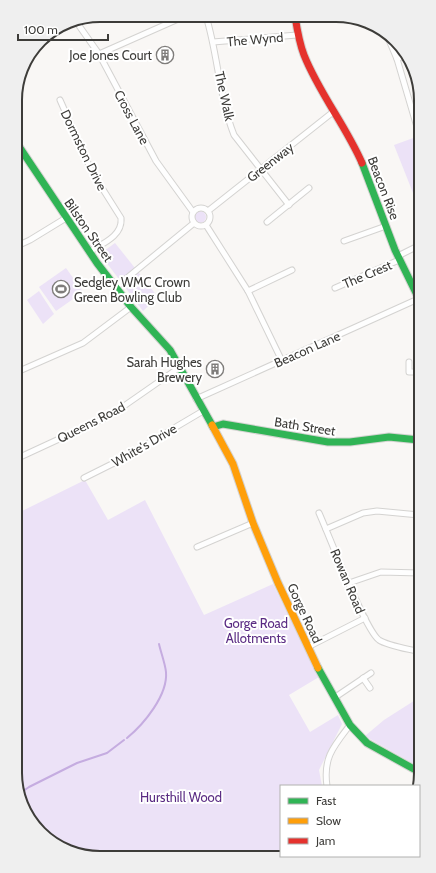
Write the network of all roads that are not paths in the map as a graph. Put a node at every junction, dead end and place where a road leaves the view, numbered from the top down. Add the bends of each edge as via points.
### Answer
1 (171, 22) edge
2 (208, 22) edge
3 (296, 22) edge
4 (79, 25) edge
5 (297, 35) junction
6 (213, 42) junction
7 (391, 45) edge
8 (99, 54) junction
9 (401, 57) edge
10 (397, 59) junction
11 (60, 100) dead end
12 (333, 112) junction
13 (414, 117) edge
14 (22, 151) edge
15 (261, 169) junction
16 (309, 188) dead end
17 (288, 205) junction
18 (208, 211) junction
19 (193, 212) junction
20 (66, 218) junction
21 (267, 222) dead end
22 (194, 223) junction
23 (206, 225) junction
24 (386, 226) junction
25 (344, 241) dead end
26 (22, 243) edge
27 (414, 248) edge
28 (89, 252) junction
29 (398, 258) junction
30 (292, 270) dead end
31 (116, 287) junction
32 (335, 288) dead end
33 (414, 290) edge
34 (248, 291) junction
35 (414, 300) edge
36 (131, 306) junction
37 (282, 361) junction
38 (409, 362) dead end
39 (180, 367) junction
40 (22, 369) edge
41 (414, 372) edge
42 (196, 398) junction
43 (203, 410) junction
44 (213, 427) junction
45 (414, 440) edge
46 (22, 456) edge
47 (84, 478) dead end
48 (318, 513) dead end
49 (414, 515) edge
50 (253, 523) junction
51 (326, 529) junction
52 (197, 547) dead end
53 (414, 573) edge
54 (349, 583) junction
55 (365, 618) junction
56 (308, 647) junction
57 (414, 650) edge
58 (371, 673) dead end
59 (363, 678) junction
60 (370, 688) dead end
61 (334, 698) junction
62 (350, 725) junction
63 (414, 769) edge
64 (328, 785) edge

1 - 8 street
2 - 6 street, The Walk
3 - 5 main road, Beacon Rise
4 - 8 street, Cross Lane
5 - 6 street, The Wynd
5 - 12 main road, Beacon Rise via 312,77
6 - 15 street, The Walk via 229,122 234,135
7 - 10 street
8 - 19 street, Cross Lane via 156,161
9 - 10 street
10 - 13 street
11 - 28 street, Dormston Drive via 92,172 122,218 122,225 117,233
12 - 15 street, Greenway
12 - 24 main road, Beacon Rise via 358,153
14 - 20 main road, Bilston Street
15 - 17 street, The Walk
15 - 18 street, Greenway
16 - 17 street
17 - 21 street
18 - 19 street via 199,208
18 - 23 street via 210,218
19 - 22 street
20 - 26 street
20 - 28 main road, Bilston Street
22 - 23 street
22 - 31 street
23 - 34 street
24 - 25 street
24 - 29 main road, Beacon Rise
27 - 29 street, The Crest
28 - 31 main road, Bilston Street
29 - 32 street, The Crest
29 - 33 main road, Beacon Rise
30 - 34 street
31 - 36 main road, Bilston Street
34 - 37 street
35 - 37 street, Beacon Lane
36 - 39 main road, Bilston Street via 170,350
36 - 40 street via 83,343
37 - 42 street, Beacon Lane
38 - 41 street via 409,372
39 - 42 main road, Bilston Street
39 - 46 street, Queens Road via 110,415
42 - 43 main road, Bilston Street
43 - 44 main road, Bilston Street
43 - 47 street, White's Drive via 120,460
44 - 45 main road, Bath Street via 223,424 328,442 389,437
44 - 50 main road, Gorge Road via 232,464
48 - 51 street, Rowan Road
49 - 51 street via 377,511 363,513
50 - 52 street
50 - 56 main road, Gorge Road
51 - 54 street, Rowan Road
53 - 54 street via 381,572
54 - 55 street, Rowan Road
55 - 56 street, Rowan Road
55 - 57 street via 379,640
56 - 61 main road, Gorge Road
58 - 59 street
59 - 60 street
59 - 61 street
61 - 62 main road, Gorge Road
62 - 63 main road, Gorge Road via 367,743
62 - 64 street via 326,764

